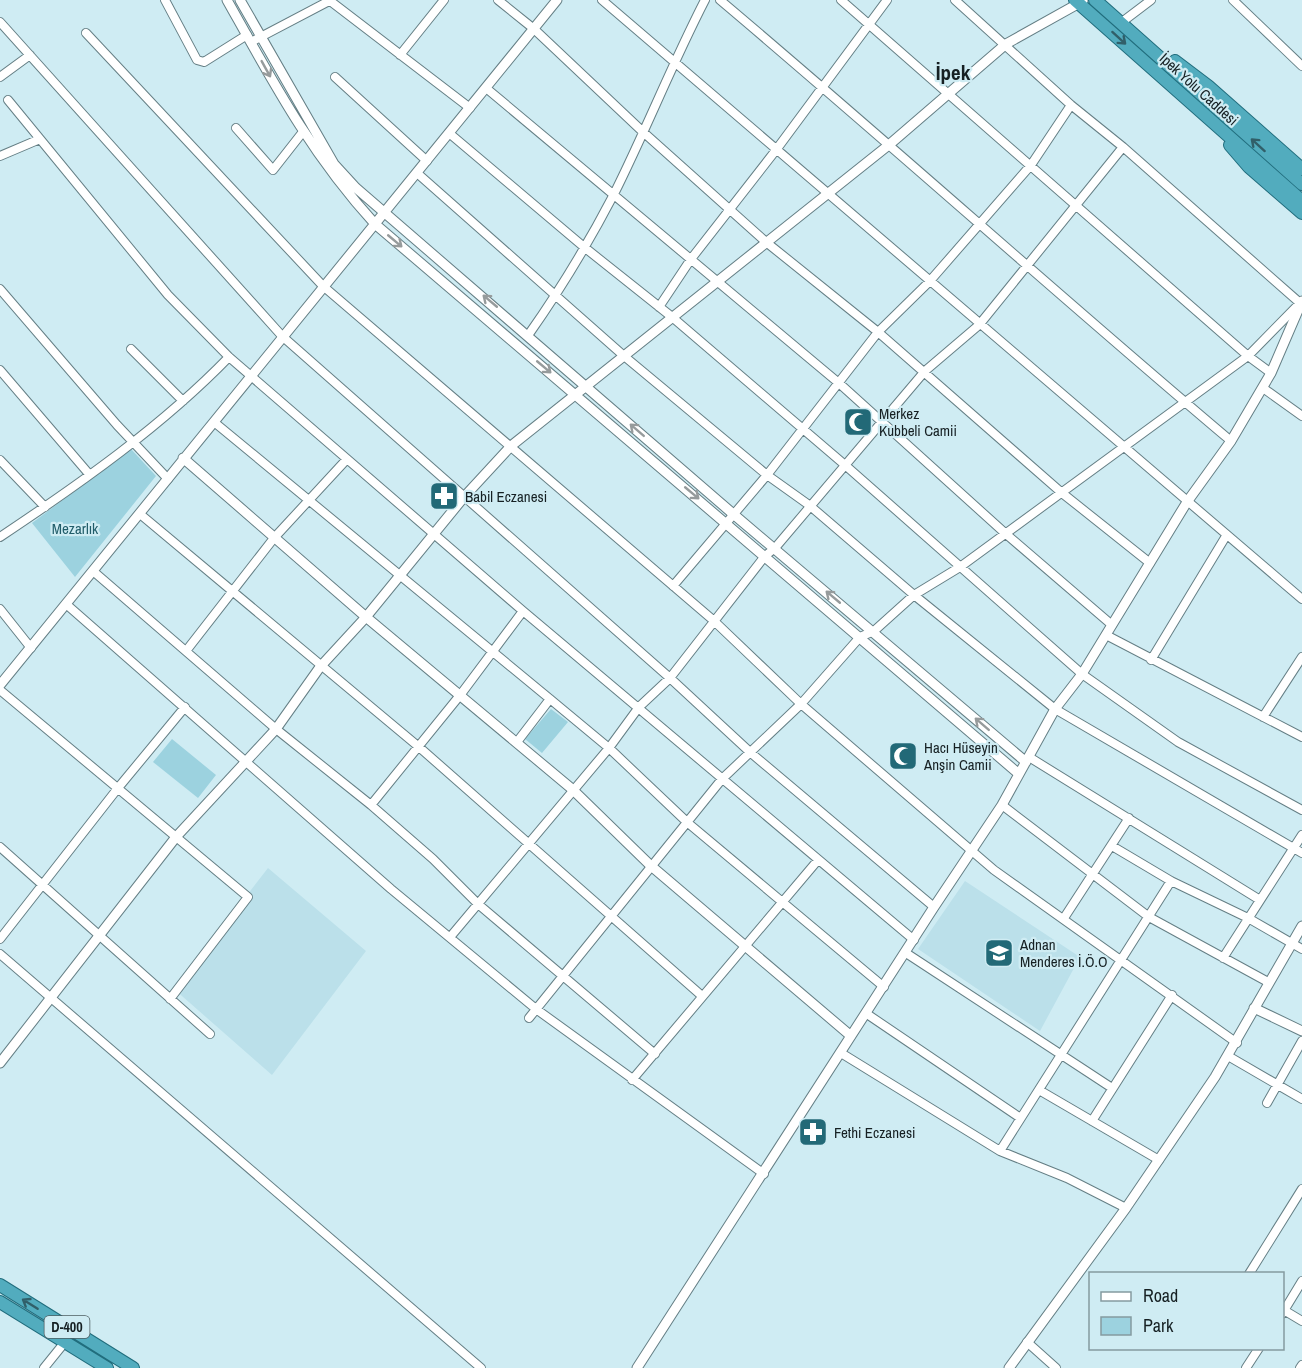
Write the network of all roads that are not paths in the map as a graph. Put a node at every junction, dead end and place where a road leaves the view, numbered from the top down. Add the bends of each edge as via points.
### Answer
1 (165, 0) edge
2 (227, 0) edge
3 (240, 0) edge
4 (330, 0) edge
5 (444, 0) edge
6 (498, 0) edge
7 (557, 0) edge
8 (602, 0) edge
9 (705, 0) edge
10 (720, 0) edge
11 (841, 0) edge
12 (887, 0) edge
13 (955, 0) edge
14 (1095, 0) edge
15 (1151, 0) edge
16 (1233, 0) edge
17 (1080, 1) edge
18 (0, 22) edge
19 (1122, 22) junction
20 (868, 24) junction
21 (534, 29) junction
22 (86, 33) dead end
23 (261, 37) junction
24 (249, 39) junction
25 (1006, 44) junction
26 (30, 55) junction
27 (400, 55) junction
28 (673, 62) junction
29 (1302, 66) edge
30 (0, 77) edge
31 (335, 77) dead end
32 (823, 87) junction
33 (486, 88) junction
34 (948, 93) junction
35 (8, 100) dead end
36 (1071, 105) junction
37 (1195, 106) junction
38 (470, 108) junction
39 (236, 128) dead end
40 (642, 131) junction
41 (302, 133) junction
42 (449, 133) junction
43 (40, 139) junction
44 (890, 144) junction
45 (1123, 147) junction
46 (776, 150) junction
47 (0, 156) edge
48 (427, 160) junction
49 (1031, 165) junction
50 (1302, 169) edge
51 (417, 173) junction
52 (1302, 184) edge
53 (614, 194) junction
54 (827, 194) junction
55 (1302, 201) edge
56 (1077, 204) junction
57 (729, 209) junction
58 (385, 212) junction
59 (1302, 213) edge
60 (375, 224) junction
61 (977, 224) junction
62 (766, 242) junction
63 (584, 247) junction
64 (692, 259) junction
65 (1026, 267) junction
66 (718, 281) junction
67 (929, 282) junction
68 (323, 286) junction
69 (0, 289) edge
70 (556, 294) junction
71 (1301, 302) edge
72 (659, 307) junction
73 (672, 317) junction
74 (980, 325) junction
75 (878, 332) junction
76 (529, 334) junction
77 (282, 336) junction
78 (131, 349) dead end
79 (624, 356) junction
80 (1248, 356) junction
81 (230, 357) junction
82 (0, 370) edge
83 (925, 371) junction
84 (1271, 373) junction
85 (251, 375) junction
86 (840, 384) junction
87 (586, 386) junction
88 (1263, 388) junction
89 (576, 394) junction
90 (183, 401) junction
91 (1185, 403) junction
92 (1302, 416) edge
93 (882, 421) junction
94 (214, 422) junction
95 (803, 430) junction
96 (132, 441) junction
97 (1230, 441) junction
98 (511, 446) junction
99 (1124, 448) junction
100 (183, 458) junction
101 (346, 459) junction
102 (0, 460) edge
103 (845, 465) junction
104 (89, 474) junction
105 (767, 475) junction
106 (168, 479) junction
107 (1062, 493) junction
108 (464, 497) junction
109 (311, 499) junction
110 (1187, 502) junction
111 (809, 505) junction
112 (45, 507) junction
113 (732, 513) junction
114 (140, 514) junction
115 (725, 521) junction
116 (434, 534) junction
117 (1006, 534) junction
118 (1226, 536) junction
119 (0, 537) edge
120 (274, 538) junction
121 (775, 548) junction
122 (765, 556) junction
123 (1150, 563) junction
124 (960, 567) junction
125 (93, 571) junction
126 (399, 576) junction
127 (673, 586) junction
128 (235, 591) junction
129 (914, 595) junction
130 (1302, 599) edge
131 (66, 604) junction
132 (0, 609) edge
133 (524, 611) junction
134 (366, 617) junction
135 (713, 620) junction
136 (1112, 625) junction
137 (874, 631) junction
138 (1106, 635) junction
139 (861, 637) junction
140 (31, 648) junction
141 (186, 651) junction
142 (494, 652) junction
143 (1302, 657) edge
144 (1151, 660) junction
145 (320, 667) junction
146 (1082, 674) junction
147 (670, 678) junction
148 (0, 686) edge
149 (0, 690) edge
150 (461, 694) junction
151 (550, 699) junction
152 (801, 704) junction
153 (185, 707) junction
154 (639, 707) junction
155 (1055, 709) junction
156 (1263, 717) junction
157 (276, 729) junction
158 (1302, 737) edge
159 (517, 742) junction
160 (419, 747) junction
161 (609, 748) junction
162 (751, 753) junction
163 (1027, 759) junction
164 (247, 760) junction
165 (1019, 774) junction
166 (722, 780) junction
167 (118, 788) junction
168 (572, 789) junction
169 (371, 805) junction
170 (1002, 805) junction
171 (1302, 810) edge
172 (1129, 818) junction
173 (688, 824) junction
174 (1302, 835) edge
175 (176, 837) junction
176 (528, 845) junction
177 (1112, 846) junction
178 (0, 847) edge
179 (1293, 848) junction
180 (974, 851) junction
181 (1302, 853) edge
182 (818, 860) junction
183 (650, 865) junction
184 (1093, 874) junction
185 (1171, 881) junction
186 (42, 885) junction
187 (1260, 900) junction
188 (782, 903) junction
189 (478, 904) junction
190 (934, 907) junction
191 (611, 916) junction
192 (1149, 917) junction
193 (1064, 918) junction
194 (1248, 918) junction
195 (1302, 926) edge
196 (99, 936) junction
197 (451, 936) junction
198 (0, 939) edge
199 (914, 940) junction
200 (1290, 944) junction
201 (744, 946) junction
202 (1302, 949) edge
203 (906, 953) junction
204 (0, 954) edge
205 (1120, 957) junction
206 (1223, 958) junction
207 (563, 977) junction
208 (1268, 982) junction
209 (884, 987) junction
210 (1172, 995) junction
211 (702, 996) junction
212 (51, 997) junction
213 (170, 999) junction
214 (1254, 1008) junction
215 (536, 1010) junction
216 (867, 1014) junction
217 (529, 1018) dead end
218 (1302, 1031) edge
219 (210, 1034) dead end
220 (851, 1036) junction
221 (1302, 1041) edge
222 (1237, 1043) junction
223 (841, 1053) junction
224 (654, 1054) junction
225 (1062, 1055) junction
226 (1228, 1056) junction
227 (0, 1063) edge
228 (632, 1080) junction
229 (1277, 1085) junction
230 (1113, 1088) junction
231 (1039, 1090) junction
232 (1302, 1099) edge
233 (1267, 1103) dead end
234 (1019, 1118) junction
235 (1092, 1121) junction
236 (1000, 1151) junction
237 (1159, 1160) junction
238 (764, 1174) junction
239 (1302, 1189) edge
240 (1126, 1208) junction
241 (1250, 1272) edge
242 (1302, 1281) edge
243 (0, 1285) edge
244 (0, 1302) edge
245 (1284, 1309) edge
246 (1284, 1312) edge
247 (1302, 1321) edge
248 (65, 1342) junction
249 (1027, 1342) junction
250 (1258, 1350) edge
251 (44, 1368) edge
252 (107, 1368) edge
253 (134, 1368) edge
254 (481, 1368) edge
255 (637, 1368) edge
256 (1009, 1368) edge
257 (1056, 1368) edge
258 (1246, 1368) edge

1 - 24 street via 197,60 204,62
2 - 24 street
3 - 23 street
4 - 23 street
4 - 27 street
5 - 27 street
6 - 21 street
7 - 21 street
8 - 28 street
9 - 28 street
10 - 32 street
11 - 20 street
12 - 20 street
13 - 25 street
14 - 19 highway, İpek Yolu Caddesi
15 - 19 street
16 - 29 street
17 - 25 street
17 -> 37 highway, İpek Yolu Caddesi
18 - 26 street
19 - 50 highway via 1208,86
52 -> 19 highway, İpek Yolu Caddesi
20 - 32 street
20 - 34 street
21 - 33 street
21 - 40 street
22 - 68 street
23 - 24 street
23 - 58 street via 334,164
24 -> 41 street
25 - 34 street
25 - 36 street
26 - 30 street
26 - 77 street
27 - 38 street
28 - 40 street
28 - 46 street
31 - 48 street
32 - 44 street
32 - 46 street
33 - 38 street
33 - 53 street
34 - 44 street
34 - 49 street
35 - 43 street
36 - 45 street
36 - 49 street
37 - 55 highway, İpek Yolu Caddesi
37 - 59 highway via 1249,167
38 - 42 street
39 - 41 street via 273,170
40 - 53 street
40 - 57 street
41 - 60 street via 342,188
42 - 48 street
42 - 63 street
43 - 47 street
43 - 81 street via 168,295
44 - 54 street
44 - 61 street
45 - 56 street
45 - 71 street
46 - 54 street
46 - 57 street
48 - 51 street
49 - 56 street
49 - 61 street
51 - 58 street
51 - 70 street
53 - 63 street
53 - 64 street
54 - 62 street
54 - 67 street
56 - 65 street
56 - 80 street
57 - 62 street
57 - 64 street
58 - 60 street
76 -> 58 street
60 - 68 street
60 -> 89 street
61 - 65 street
61 - 67 street
62 - 66 street
62 - 75 street
63 - 70 street
63 - 72 street
64 - 66 street
64 - 72 street
65 - 74 street
65 - 91 street
66 - 73 street
66 - 86 street
67 - 74 street
67 - 75 street
68 - 77 street
68 - 98 street
69 - 96 street
70 - 76 street
70 - 79 street
71 - 80 street
71 - 84 street
72 - 73 street
73 - 79 street
73 - 95 street
74 - 83 street
74 - 99 street
75 - 83 street
75 - 86 street
76 - 87 street
77 - 85 street
77 - 108 street
78 - 90 street
79 - 87 street
79 - 105 street
80 - 84 street
80 - 91 street
81 - 85 street
81 - 90 street
82 - 104 street
83 - 93 street
83 - 107 street
84 - 88 street
85 - 94 street
85 - 101 street
86 - 93 street
86 - 95 street
87 - 89 street
113 -> 87 street
88 - 92 street
88 - 97 street
89 - 98 street
89 -> 115 street
90 - 96 street
91 - 97 street
91 - 99 street
93 - 103 street
93 - 117 street
94 - 100 street
94 - 109 street
95 - 103 street
95 - 105 street
96 - 104 street
96 - 106 street
97 - 110 street
98 - 108 street
98 - 127 street
99 - 107 street
99 - 110 street
100 - 106 street
100 - 120 street
101 - 109 street
101 - 116 street
102 - 112 street
103 - 111 street
103 - 124 street
104 - 112 street
105 - 111 street
105 - 113 street
106 - 114 street
107 - 117 street
107 - 123 street
108 - 116 street
108 - 147 street
109 - 120 street
109 - 126 street
110 - 118 street
110 - 123 street
111 - 121 street
111 - 129 street
112 - 119 street
113 - 115 street
113 - 121 street
114 - 125 street
114 - 128 street
115 - 122 street
115 - 127 street
116 - 126 street
116 - 133 street
117 - 124 street
117 - 136 street
118 - 130 street
118 - 144 street
120 - 128 street
120 - 134 street
121 - 122 street
137 -> 121 street
122 - 135 street
122 - 139 street
123 - 136 street
124 - 129 street
124 - 146 street
125 - 131 street
125 - 141 street
126 - 134 street
126 - 142 street
127 - 135 street
128 - 141 street
128 - 145 street
129 - 137 street
129 - 155 street
131 - 140 street
131 - 153 street
132 - 140 street
133 - 142 street
133 - 154 street
134 - 145 street
134 - 150 street
135 - 147 street
135 - 152 street
136 - 138 street
137 - 139 street
163 -> 137 street
138 - 144 street
138 - 146 street
139 - 152 street
139 - 165 street
140 - 148 street
141 - 157 street
142 - 150 street
142 - 151 street
143 - 156 street
144 - 156 street
145 - 157 street
145 - 160 street
146 - 155 street
146 - 171 street via 1178,742
147 - 154 street
147 - 162 street
149 - 167 street
150 - 159 street
150 - 160 street
151 - 159 street
151 - 161 street
152 - 162 street
152 - 180 street
153 - 164 street
153 - 167 street
154 - 161 street
154 - 166 street
155 - 163 street
155 - 179 street
156 - 158 street
157 - 164 street
157 - 169 street
159 - 168 street
160 - 169 street
160 - 176 street
161 - 168 street
161 - 173 street
162 - 166 street
162 - 190 street
163 - 165 street
163 - 172 street
164 - 175 street
164 - 197 street
165 - 170 street
166 - 173 street
166 - 182 street
167 - 175 street
167 - 186 street
168 - 176 street
168 - 183 street
169 - 189 street
170 - 180 street
170 - 184 street
172 - 177 street
172 - 187 street
173 - 183 street
173 - 188 street
174 - 179 street
175 - 196 street
175 - 213 street via 248,897
176 - 189 street
176 - 191 street
177 - 184 street
177 - 185 street
178 - 186 street
179 - 181 street
179 - 187 street
180 - 190 street
180 - 193 street via 994,870
182 - 188 street
182 - 199 street
183 - 191 street
183 - 201 street
184 - 192 street
184 - 193 street
185 - 192 street
185 - 194 street
186 - 196 street
186 - 198 street
187 - 194 street
188 - 201 street
188 - 209 street
189 - 197 street
189 - 207 street
190 - 199 street
191 - 207 street
191 - 211 street
192 - 205 street
192 - 206 street
193 - 205 street
194 - 200 street
194 - 206 street
195 - 200 street
196 - 212 street
196 - 213 street
197 - 215 street
199 - 203 street
200 - 202 street
200 - 208 street
201 - 211 street
201 - 220 street
203 - 209 street
203 - 225 street
204 - 212 street
205 - 210 street
205 - 225 street
206 - 208 street
207 - 215 street
207 - 224 street
208 - 214 street
209 - 216 street
210 - 222 street
210 - 230 street
211 - 224 street
212 - 227 street
212 - 254 street
213 - 219 street
214 - 218 street
214 - 222 street
215 - 217 street
215 - 228 street
216 - 220 street
216 - 234 street
220 - 223 street
221 - 229 street
222 - 226 street
223 - 236 street
223 - 238 street
224 - 228 street
225 - 230 street
225 - 231 street
226 - 229 street
226 - 237 street
228 - 238 street
229 - 232 street
229 - 233 street
230 - 235 street
231 - 234 street
231 - 235 street
234 - 236 street
235 - 237 street
236 - 240 street via 1067,1178
237 - 240 street
238 - 255 street
239 - 241 street
240 - 249 street
242 - 245 street
253 -> 243 highway, D-400
244 - 248 highway, D-400
246 - 247 street
248 - 251 street
248 - 252 highway, D-400
249 - 256 street
249 - 257 street
250 - 258 street

